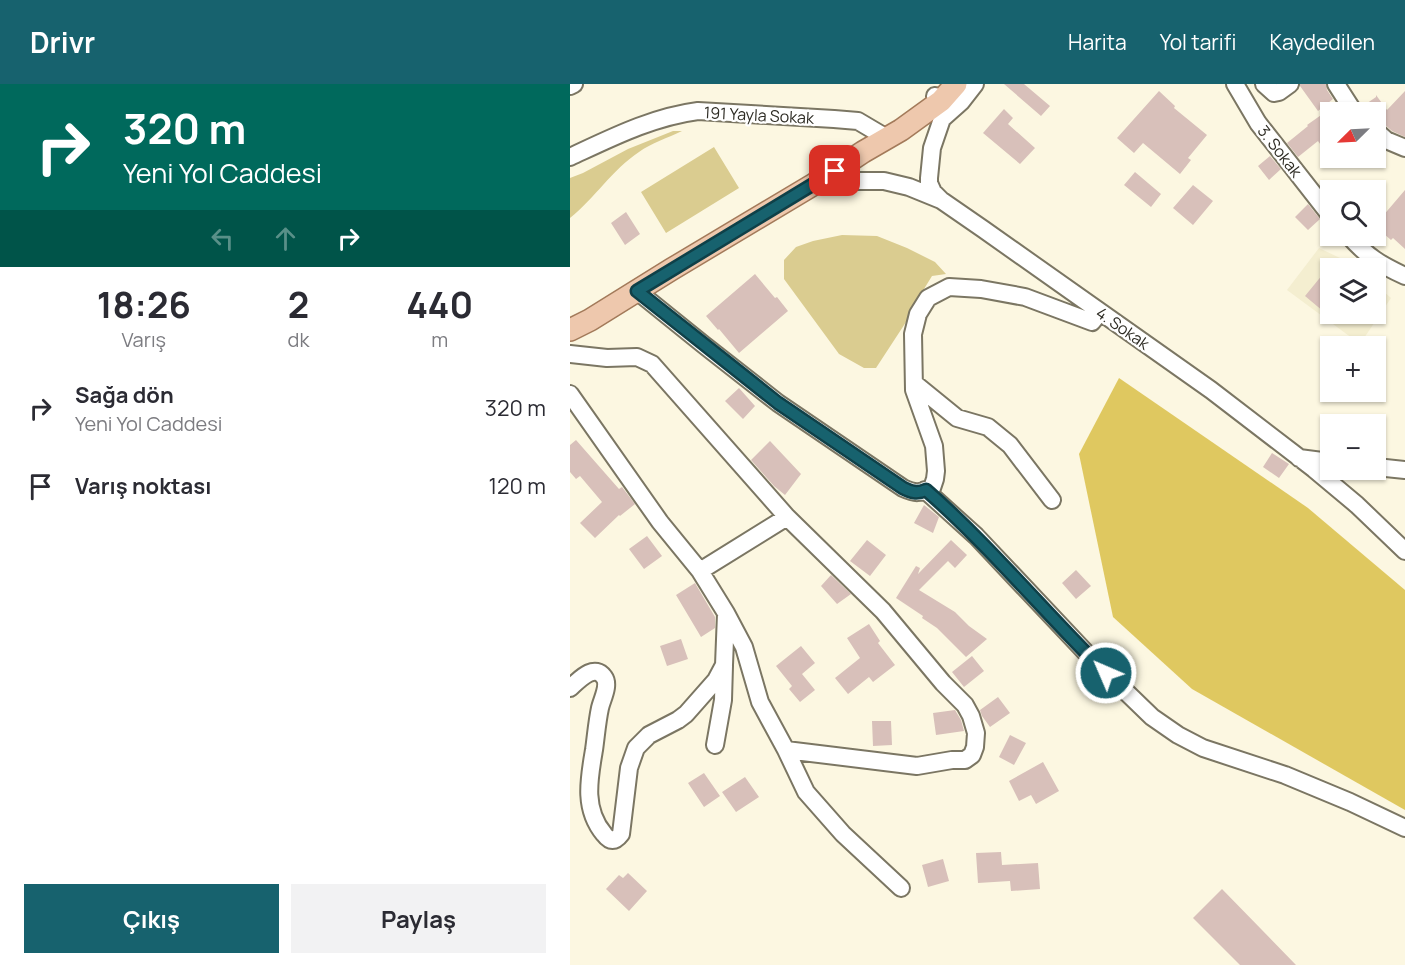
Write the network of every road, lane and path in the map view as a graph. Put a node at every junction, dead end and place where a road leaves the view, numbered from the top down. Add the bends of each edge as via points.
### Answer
1 (956, 84) edge
2 (975, 84) edge
3 (1235, 84) edge
4 (1264, 84) edge
5 (1290, 84) edge
6 (1336, 84) edge
7 (941, 100) edge
8 (1348, 102) edge
9 (880, 134) junction
10 (1386, 140) edge
11 (1405, 148) edge
12 (570, 157) edge
13 (814, 178) junction
14 (940, 200) junction
15 (1320, 202) edge
16 (1357, 246) edge
17 (1405, 276) edge
18 (637, 291) junction
19 (1100, 312) junction
20 (570, 320) edge
21 (570, 330) edge
22 (570, 354) edge
23 (914, 383) junction
24 (570, 394) edge
25 (1298, 458) junction
26 (1320, 461) edge
27 (1386, 468) edge
28 (1405, 470) edge
29 (926, 490) junction
30 (1052, 500) dead end
31 (787, 517) junction
32 (1405, 551) edge
33 (699, 572) junction
34 (726, 613) junction
35 (724, 665) junction
36 (570, 688) edge
37 (715, 745) dead end
38 (786, 750) junction
39 (1405, 828) edge
40 (901, 888) dead end

1 - 7 main road
2 - 7 street via 961,102
3 - 15 street, 3. Sokak via 1258,123
4 - 5 street via 1274,93
6 - 8 street
7 - 9 main road via 926,104
7 - 13 main road via 901,130
7 - 14 street via 929,178
9 - 12 street, 191 Yayla Sokak via 858,121 698,111 637,127
9 - 13 main road
10 - 11 street
13 - 14 street, 4. Sokak via 884,181
13 - 18 main road
13 - 20 main road
14 - 19 street, 4. Sokak
16 - 17 street via 1385,267
18 - 21 main road
18 - 29 street via 778,403 903,488 920,493
19 - 23 street via 1092,322 1025,297 949,287 928,298 918,314 913,334
19 - 25 street, 4. Sokak via 1211,390
22 - 31 street via 638,357 652,364
23 - 29 street via 934,447 935,479 932,488
23 - 30 street via 957,418 988,427 1003,439
24 - 33 street
25 - 26 street
25 - 32 street, 4. Sokak via 1357,505
27 - 28 street
29 - 39 street via 1152,717 1203,748 1285,775
31 - 33 street
31 - 38 street via 883,611 965,705 976,733 972,755 965,760 917,766
33 - 34 street
34 - 35 street
34 - 38 street via 744,647 760,702
35 - 36 street via 686,714 649,735 636,748 629,768 621,834 613,841 594,818 588,788 607,683 597,671
35 - 37 street
38 - 40 street via 806,792 843,834

